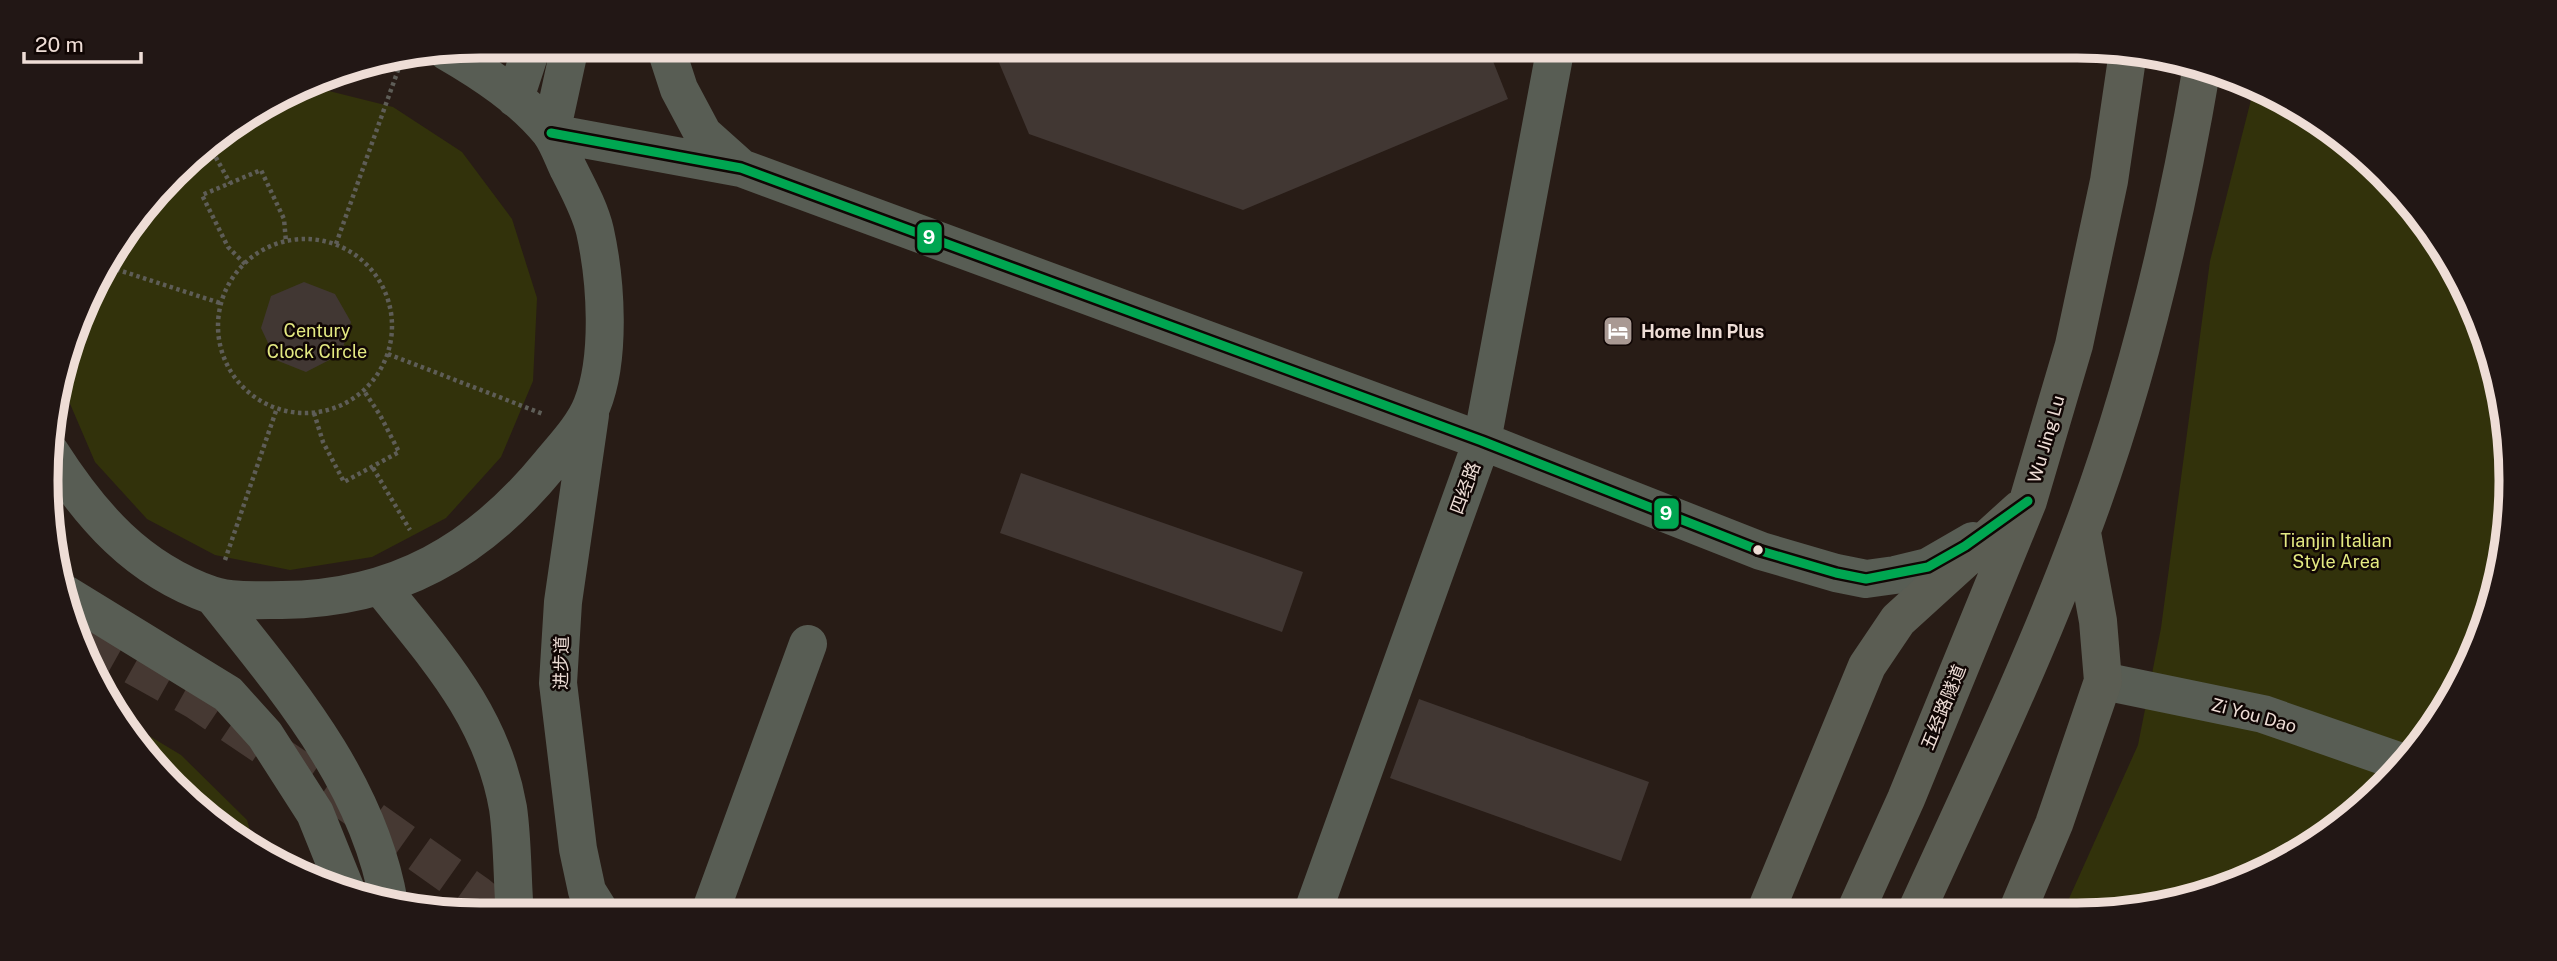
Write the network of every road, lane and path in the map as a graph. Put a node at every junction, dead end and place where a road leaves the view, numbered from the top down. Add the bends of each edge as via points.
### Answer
1 (528, 58) edge
2 (567, 58) edge
3 (669, 58) edge
4 (1554, 58) edge
5 (458, 59) edge
6 (2127, 61) edge
7 (400, 66) edge
8 (2200, 76) edge
9 (515, 98) junction
10 (551, 133) junction
11 (214, 153) edge
12 (741, 168) junction
13 (230, 183) junction
14 (286, 242) junction
15 (335, 244) junction
16 (245, 264) junction
17 (114, 269) edge
18 (220, 303) junction
19 (388, 354) junction
20 (363, 391) junction
21 (278, 408) junction
22 (314, 414) junction
23 (584, 417) junction
24 (1482, 441) junction
25 (59, 465) edge
26 (373, 468) junction
27 (2028, 501) junction
28 (2082, 533) junction
29 (431, 566) junction
30 (381, 587) junction
31 (212, 596) junction
32 (75, 600) edge
33 (808, 644) dead end
34 (2103, 681) junction
35 (2394, 759) edge
36 (342, 880) edge
37 (387, 893) edge
38 (514, 903) edge
39 (594, 903) edge
40 (713, 903) edge
41 (1316, 903) edge
42 (1769, 903) edge
43 (1859, 903) edge
44 (1920, 903) edge
45 (2021, 903) edge

1 - 9 street
2 - 10 street
3 - 12 street via 678,89 703,134
4 - 24 street, 四经路
5 - 9 street
6 - 27 main road, Wu Jing Lu via 2109,181 2074,345
7 - 15 path
8 - 28 main road via 2160,283
9 - 10 street
10 - 12 street
10 - 23 street, 进步道 via 578,188 597,243 605,315 601,364
11 - 13 path
12 - 24 street
13 - 14 path via 261,170 284,219
13 - 16 path via 202,195 228,247
14 - 15 path via 306,238
14 - 16 path
15 - 19 path via 361,258 381,281 391,309 393,338
16 - 18 path
17 - 18 path
18 - 21 path via 218,331 224,359 238,383 260,401
19 - 20 path
19 - 23 path
20 - 22 path via 341,406
20 - 26 path via 398,452
21 - 22 path
21 - 31 path
22 - 26 path via 344,482
23 - 29 street via 502,517
23 - 39 street, 进步道 via 558,683 578,849 587,891
24 - 27 street via 1761,551 1866,579 1928,567
24 - 41 street, 四经路
25 - 31 street via 110,534 156,568
26 - 29 path
27 - 42 main road, Wu Jing Lu via 1898,620 1867,666
27 - 43 main road, 五经路隧道
28 - 34 main road
28 - 44 main road
29 - 30 street
30 - 31 street via 321,600
30 - 38 street via 459,684 484,727 508,808
31 - 37 street via 300,705 343,774 379,855
32 - 36 street via 228,694 265,735 315,813
33 - 40 street
34 - 35 street, Zi You Dao via 2263,714
34 - 45 main road via 2054,824

